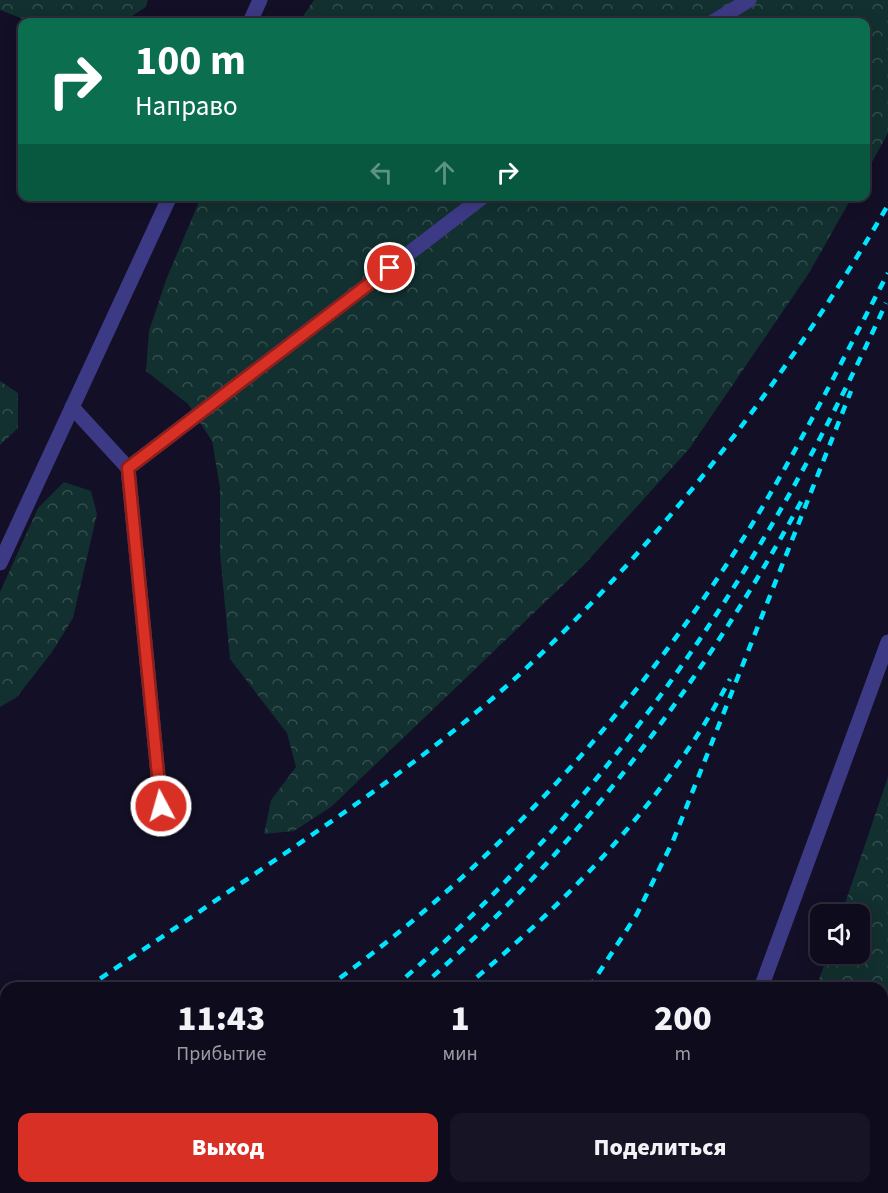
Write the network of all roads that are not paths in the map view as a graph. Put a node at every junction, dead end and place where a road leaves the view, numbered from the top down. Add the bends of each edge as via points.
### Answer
1 (260, 0) edge
2 (749, 0) edge
3 (252, 18) edge
4 (720, 18) edge
5 (168, 201) edge
6 (476, 201) edge
7 (72, 407) junction
8 (128, 468) junction
9 (0, 563) edge
10 (888, 642) edge
11 (161, 806) dead end
12 (763, 982) edge

1 - 3 lane
2 - 4 lane
5 - 7 lane
6 - 8 lane
7 - 8 lane
7 - 9 lane
8 - 11 lane
10 - 12 lane

